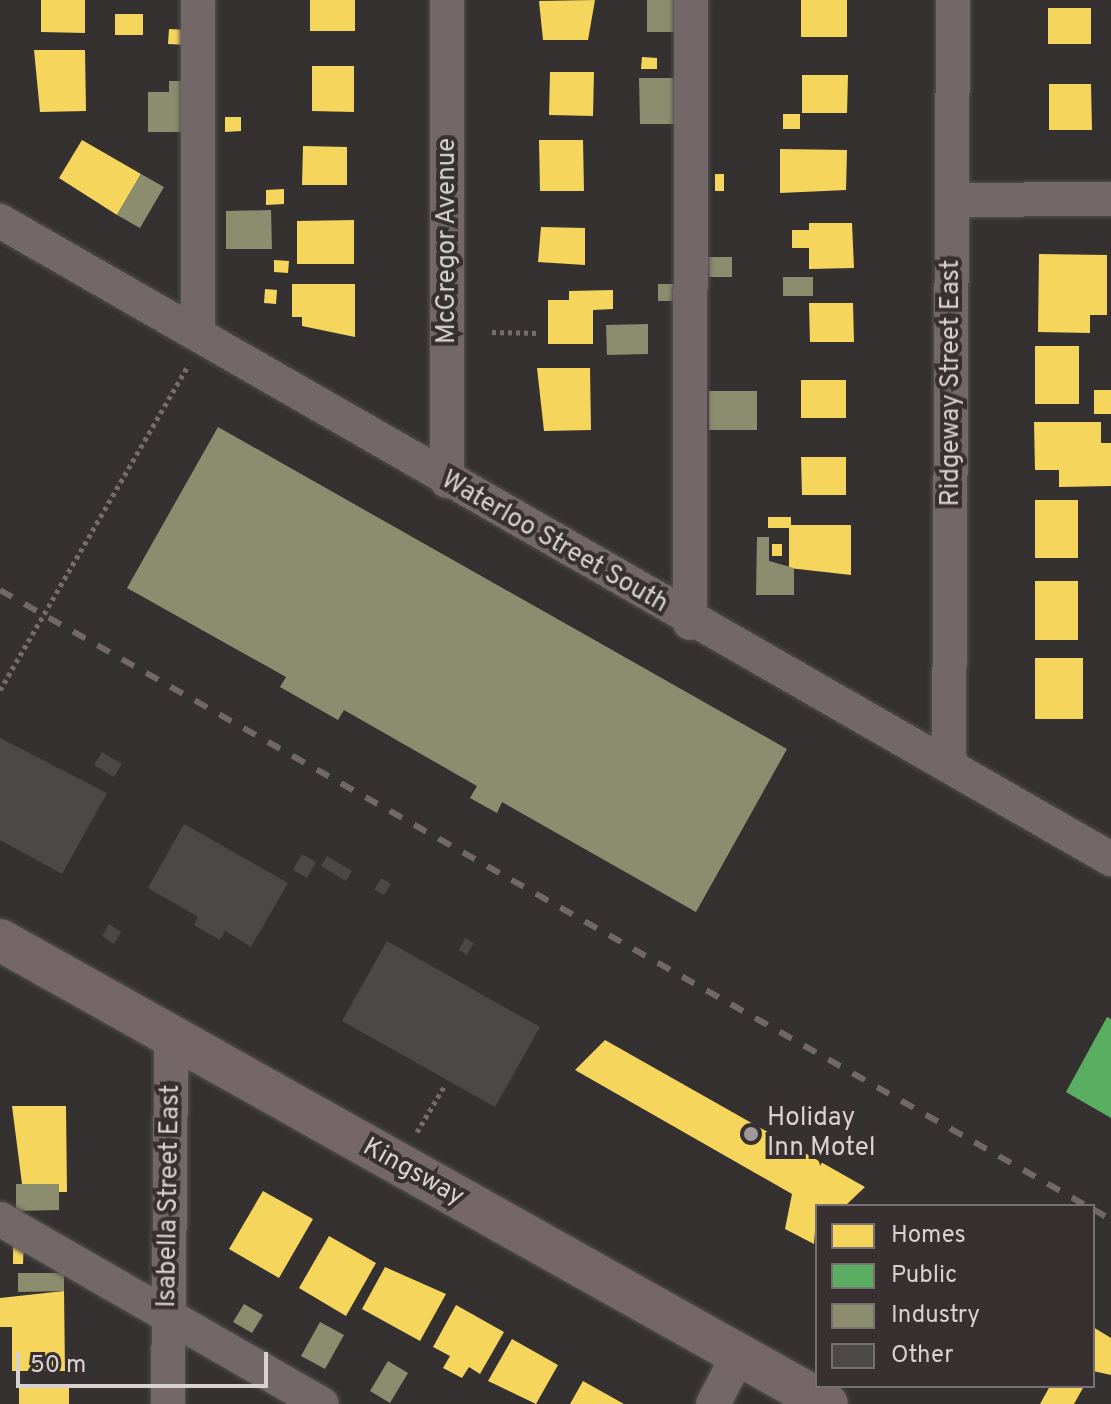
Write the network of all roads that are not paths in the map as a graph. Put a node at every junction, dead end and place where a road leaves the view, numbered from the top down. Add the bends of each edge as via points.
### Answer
1 (198, 0) edge
2 (447, 0) edge
3 (691, 0) edge
4 (953, 0) edge
5 (1111, 199) edge
6 (953, 200) junction
7 (0, 221) edge
8 (201, 334) junction
9 (447, 481) junction
10 (690, 623) junction
11 (949, 765) junction
12 (1111, 859) edge
13 (0, 940) edge
14 (171, 1037) junction
15 (0, 1219) edge
16 (169, 1316) junction
17 (739, 1354) junction
18 (168, 1404) edge
19 (322, 1404) edge
20 (713, 1404) edge
21 (827, 1404) edge

1 - 8 street
2 - 9 street, McGregor Avenue
3 - 10 street
4 - 6 street, Ridgeway Street East
5 - 6 street
6 - 11 street, Ridgeway Street East
7 - 8 street, Waterloo Street South
8 - 9 street, Waterloo Street South
9 - 10 street, Waterloo Street South
10 - 11 street, Waterloo Street South
11 - 12 street, Waterloo Street South
13 - 14 main road, Kingsway
14 - 16 street, Isabella Street East
14 - 17 main road, Kingsway
15 - 16 street
16 - 18 street, Isabella Street East
16 - 19 street
17 - 20 street
17 - 21 main road, Kingsway

